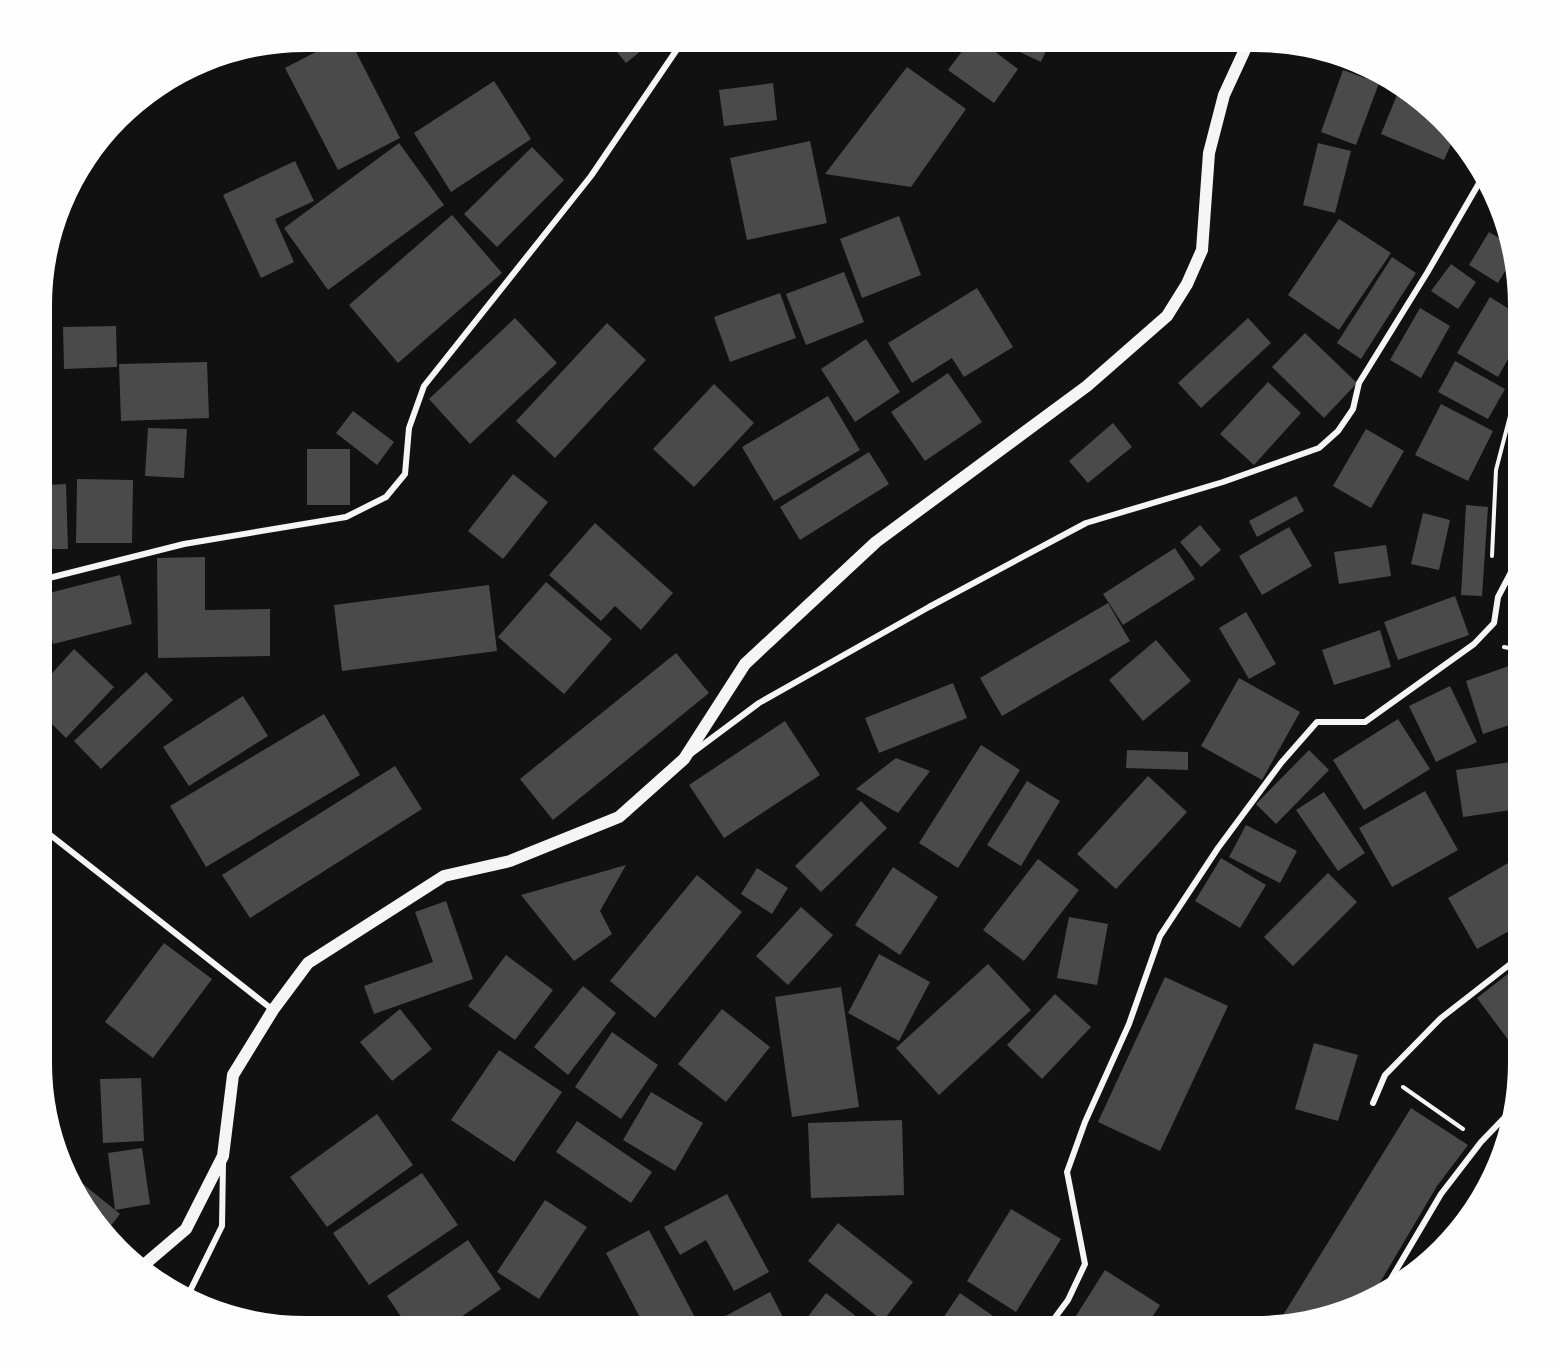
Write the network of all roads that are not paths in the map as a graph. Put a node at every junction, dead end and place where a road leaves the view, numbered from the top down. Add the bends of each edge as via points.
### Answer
1 (675, 52) edge
2 (1244, 52) edge
3 (1477, 186) edge
4 (52, 577) edge
5 (1508, 578) edge
6 (684, 759) junction
7 (52, 836) edge
8 (1508, 966) edge
9 (273, 1010) junction
10 (1373, 1103) dead end
11 (1501, 1121) edge
12 (223, 1156) junction
13 (148, 1261) edge
14 (1392, 1276) edge
15 (191, 1289) edge
16 (1056, 1316) edge

1 - 4 street via 591,176 424,386 409,428 405,474 386,497 346,517 184,544
2 - 6 main road via 1224,94 1209,153 1202,250 1167,316 1088,386 876,542 746,664
3 - 6 street via 1359,383 1353,409 1338,431 1319,448 1086,523 759,703
5 - 16 street via 1498,597 1494,623 1473,644 1365,722 1317,722 1224,839 1160,936 1129,1024 1084,1122 1067,1172 1085,1264
6 - 9 main road via 618,816 510,861 444,876 308,963
7 - 9 street
8 - 10 street via 1442,1018 1385,1075
9 - 12 main road via 233,1075
11 - 14 street via 1441,1194
12 - 13 main road via 186,1229
12 - 15 street via 222,1226

